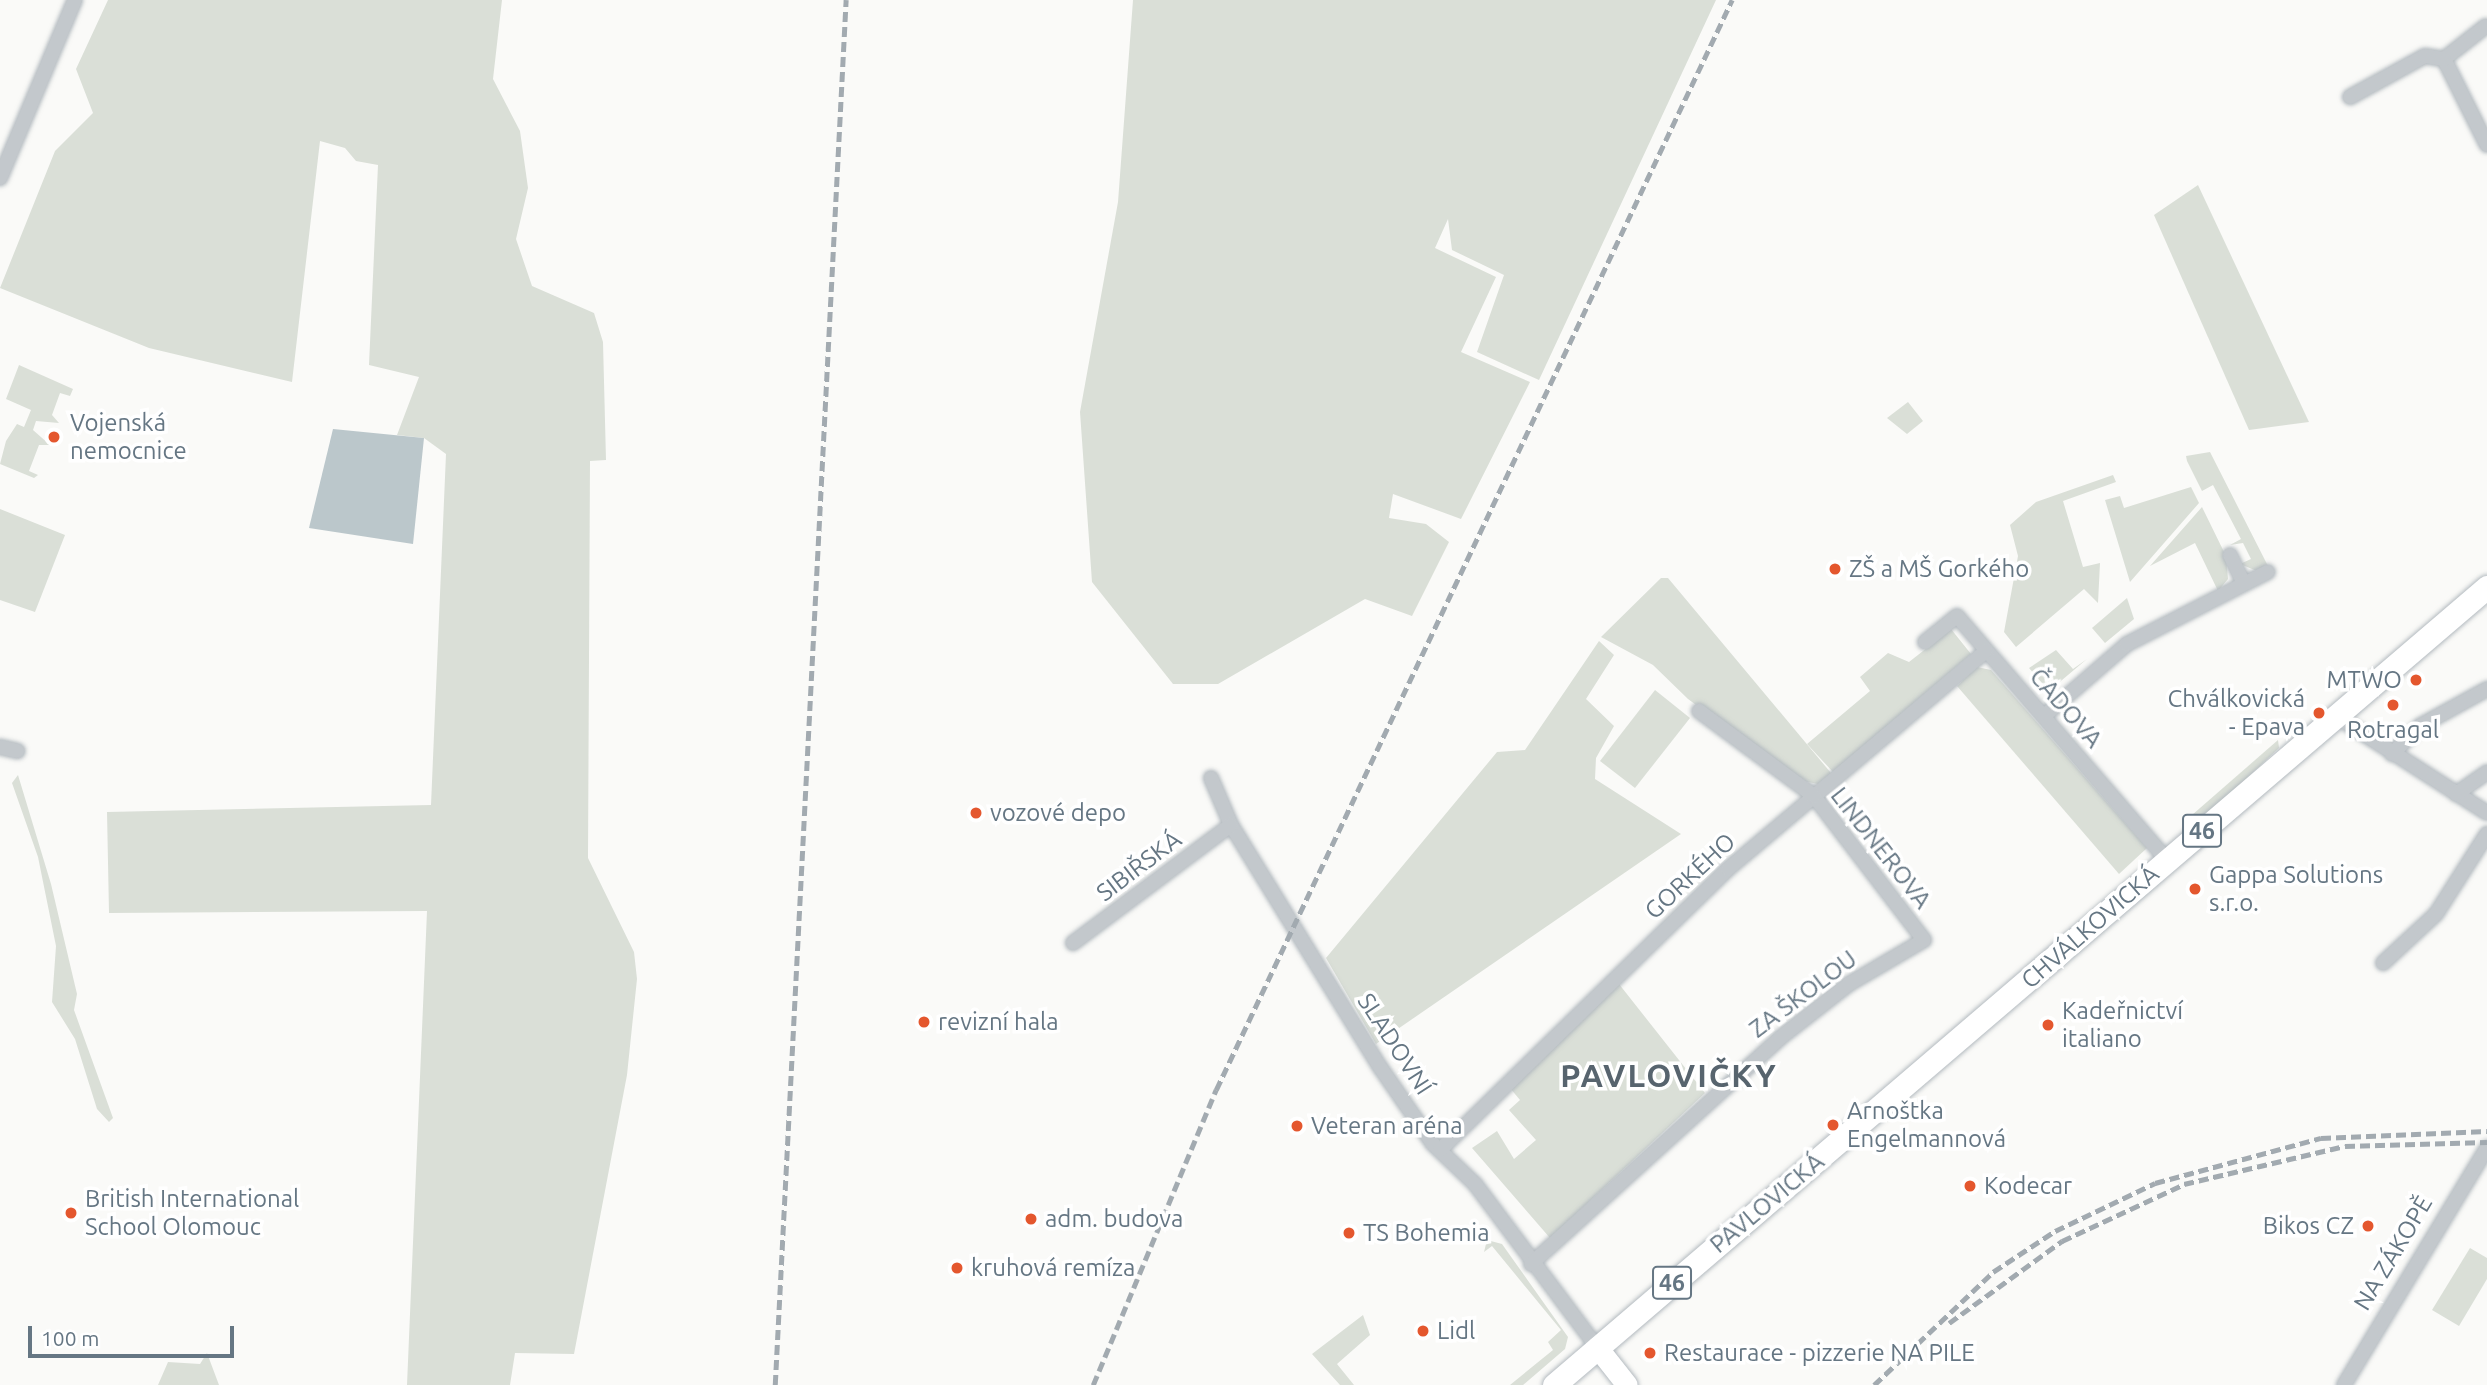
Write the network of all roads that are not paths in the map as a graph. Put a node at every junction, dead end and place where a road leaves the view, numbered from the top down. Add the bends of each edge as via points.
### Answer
1 (75, 0) edge
2 (2486, 26) edge
3 (2444, 59) junction
4 (2350, 97) dead end
5 (2487, 145) edge
6 (0, 178) edge
7 (2230, 555) dead end
8 (2269, 572) dead end
9 (2244, 584) junction
10 (2487, 587) edge
11 (1926, 642) dead end
12 (1986, 651) junction
13 (2487, 689) edge
14 (1699, 711) dead end
15 (2044, 716) junction
16 (2336, 716) junction
17 (0, 747) edge
18 (18, 751) dead end
19 (2392, 754) junction
20 (2487, 772) edge
21 (1211, 778) dead end
22 (2456, 794) junction
23 (1809, 800) junction
24 (2487, 813) edge
25 (1231, 825) junction
26 (2487, 834) edge
27 (2168, 861) junction
28 (1924, 940) joint
29 (1073, 943) dead end
30 (2384, 963) dead end
31 (1917, 1076) joint
32 (2487, 1148) edge
33 (1440, 1150) junction
34 (1531, 1264) junction
35 (1597, 1347) junction
36 (1554, 1385) edge
37 (1627, 1385) edge
38 (2344, 1385) edge

1 - 6 street
2 - 3 street
3 - 4 street via 2425,56
3 - 5 street
7 - 9 street
8 - 9 street
9 - 15 street via 2127,644
10 - 16 main road, CHVÁLKOVICKÁ / 46
11 - 12 street, ČADOVA via 1957,616
12 - 15 street, ČADOVA
12 - 23 street, GORKÉHO
13 - 19 street via 2426,722
14 - 23 street, LINDNEROVA
15 - 27 street, ČADOVA
16 - 19 street
16 - 27 main road, CHVÁLKOVICKÁ / 46
17 - 18 street
19 - 22 street
20 - 22 street
21 - 25 street, SLADOVNÍ
22 - 24 street
23 - 28 street, LINDNEROVA
23 - 33 street, GORKÉHO via 1728,869
25 - 29 street, SIBIŘSKÁ
25 - 33 street, SLADOVNÍ via 1363,1040
26 - 30 street via 2437,914
27 - 31 main road, CHVÁLKOVICKÁ / 46
28 - 34 street, ZA ŠKOLOU via 1829,998 1686,1117
31 - 35 main road, PAVLOVICKÁ / 46
32 - 38 street, NA ZÁKOPĚ
33 - 34 street, SLADOVNÍ via 1475,1184
34 - 35 street, SLADOVNÍ
35 - 36 main road, PAVLOVICKÁ / 46
35 - 37 street

